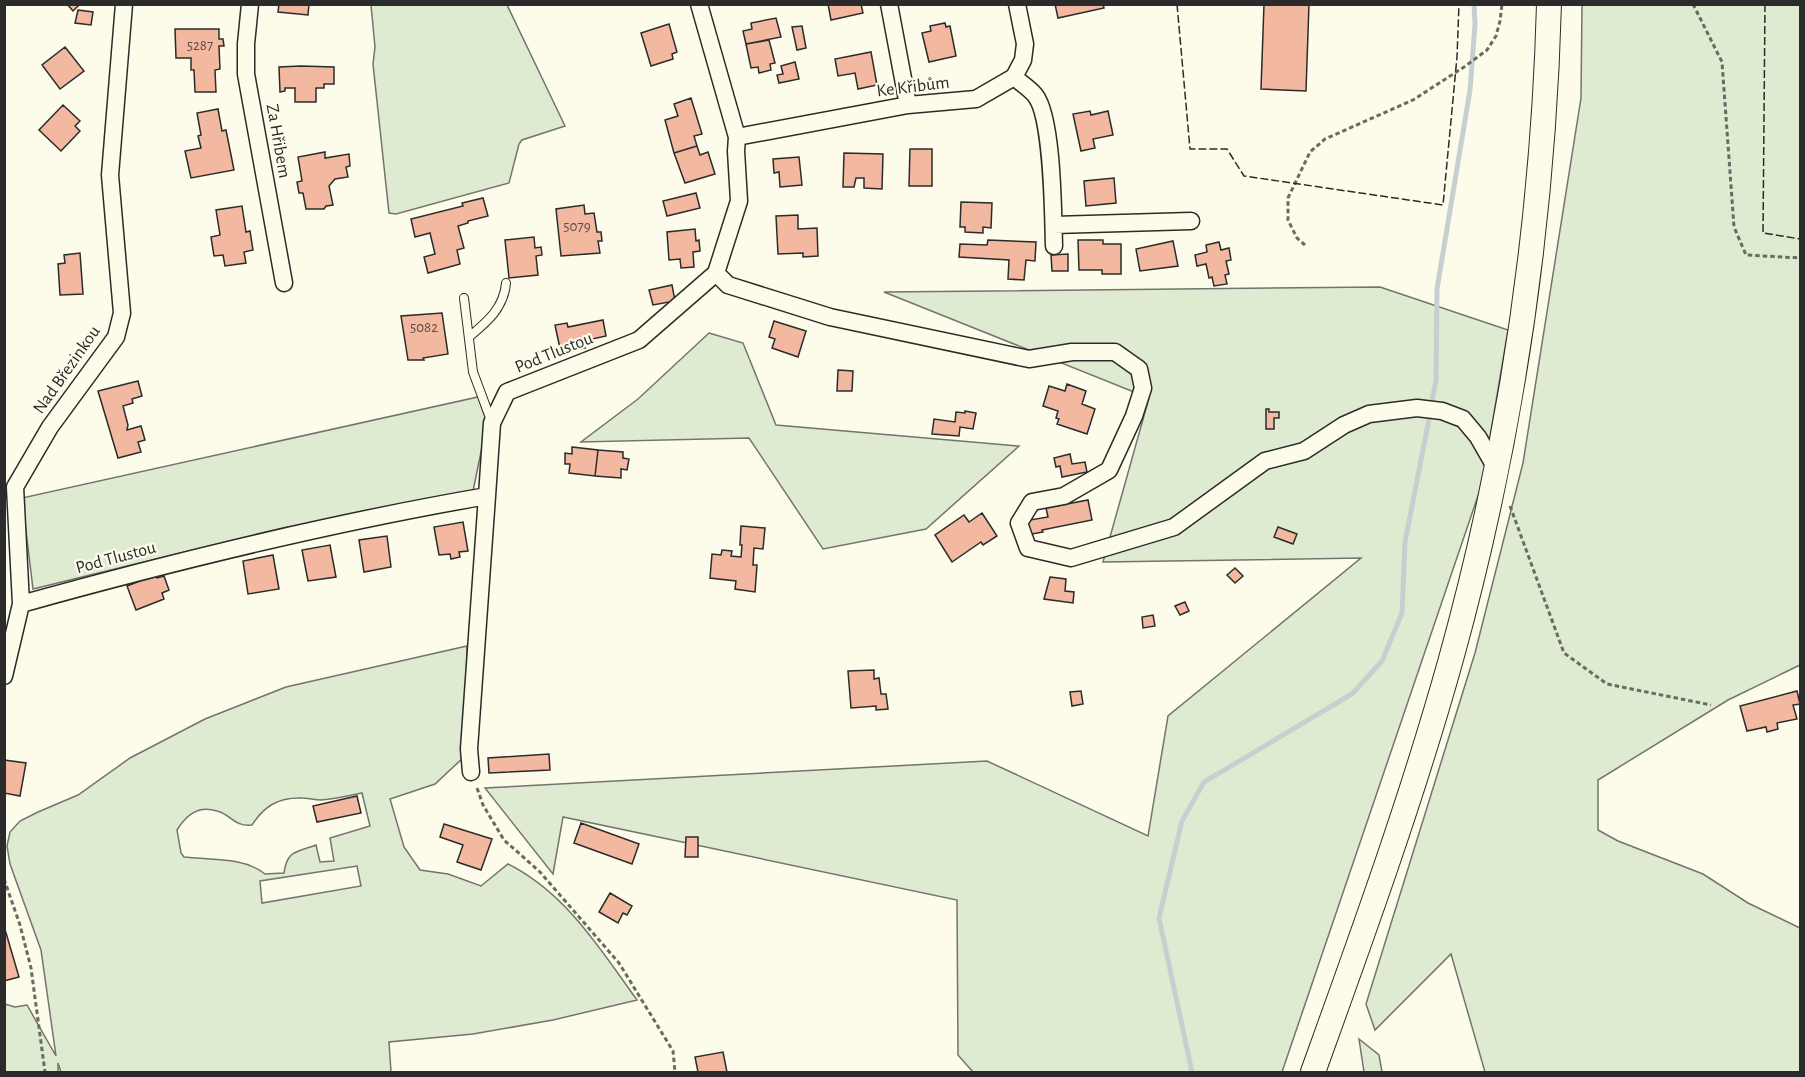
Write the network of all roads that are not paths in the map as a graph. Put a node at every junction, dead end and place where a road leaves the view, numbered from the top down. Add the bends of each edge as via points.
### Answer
1 (123, 4) edge
2 (250, 4) edge
3 (699, 4) edge
4 (889, 4) edge
5 (1017, 4) edge
6 (1549, 4) edge
7 (1014, 77) junction
8 (908, 105) junction
9 (737, 137) junction
10 (1191, 221) dead end
11 (1054, 225) junction
12 (1054, 246) dead end
13 (716, 273) junction
14 (284, 283) dead end
15 (506, 283) dead end
16 (464, 298) dead end
17 (469, 337) junction
18 (492, 423) junction
19 (1497, 470) junction
20 (487, 496) junction
21 (21, 604) junction
22 (6, 663) edge
23 (471, 772) road end
24 (1313, 1072) edge

1 - 21 street, Nad Březinkou via 110,175 122,313 116,337 50,427 15,487
2 - 14 street, Za Hřibem via 246,74
3 - 9 street
4 - 8 street
5 - 7 street via 1025,44 1023,60
6 - 19 main road via 1539,196
7 - 8 street, Ke Křibům via 976,99
7 - 11 street via 1036,96 1042,110
8 - 9 street, Ke Křibům
9 - 13 street via 739,201
10 - 11 street
11 - 12 street
13 - 18 street, Pod Tlustou via 639,340 507,392
13 - 19 street via 728,285 830,316 1029,359 1072,352 1115,352 1139,369 1143,388 1108,470 1064,496 1032,502 1019,523 1028,548 1071,558 1174,527 1265,461 1304,451 1369,414 1417,408 1463,419
15 - 17 lane via 494,316
16 - 17 lane
17 - 18 lane via 473,372
18 - 20 street, Pod Tlustou
19 - 24 main road via 1454,647 1418,770
20 - 21 street, Pod Tlustou via 284,536
20 - 23 street via 469,749
21 - 22 street, Nad Březinkou

